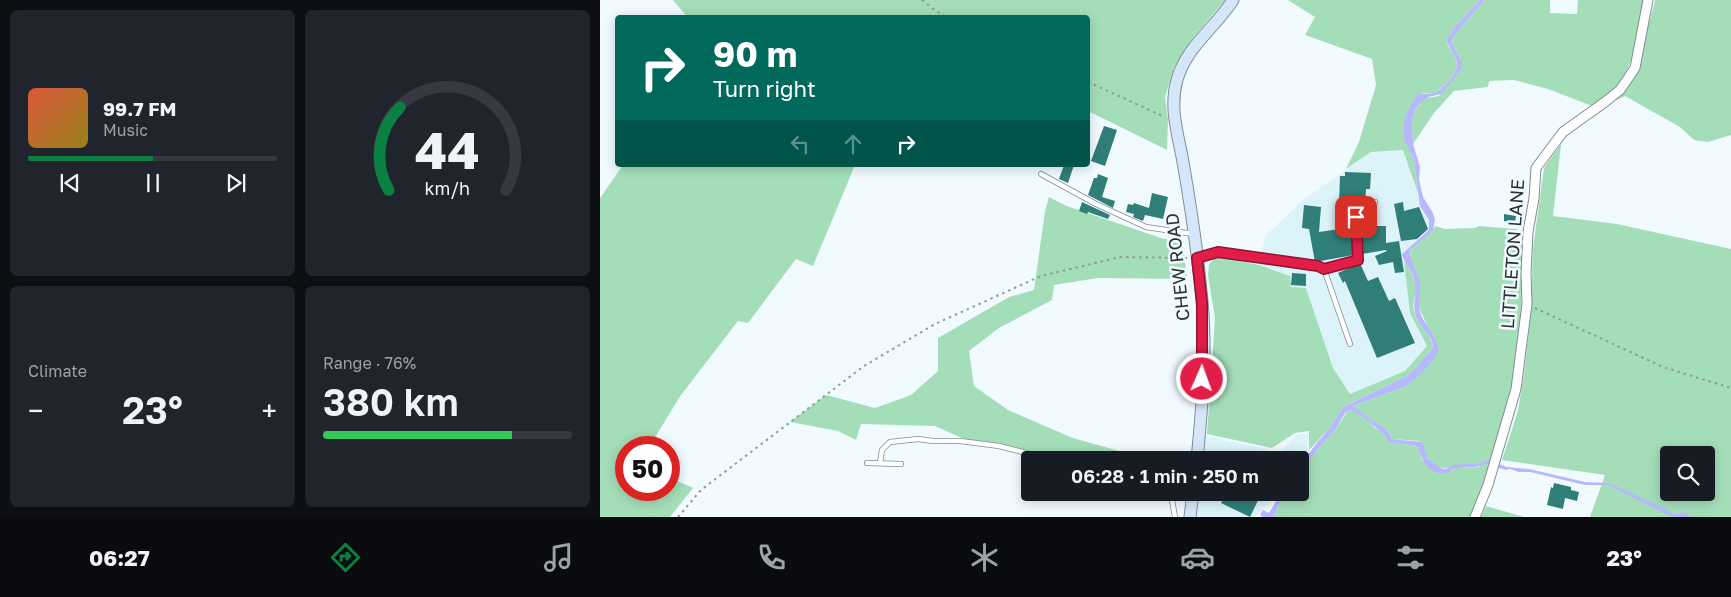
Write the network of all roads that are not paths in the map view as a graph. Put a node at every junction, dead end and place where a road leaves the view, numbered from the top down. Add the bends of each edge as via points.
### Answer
1 (1233, 0) edge
2 (1648, 0) edge
3 (1041, 174) dead end
4 (1375, 202) dead end
5 (1193, 234) junction
6 (1197, 258) junction
7 (1324, 269) junction
8 (1350, 344) dead end
9 (1198, 451) edge
10 (1021, 452) edge
11 (867, 463) dead end
12 (880, 463) junction
13 (902, 464) dead end
14 (1172, 501) edge
15 (1192, 501) edge
16 (1175, 517) edge
17 (1190, 517) edge
18 (1475, 517) edge

1 - 5 main road, CHEW ROAD via 1197,43 1181,69 1172,100
2 - 18 street, LITTLETON LANE via 1635,68 1620,90 1564,132 1536,168 1527,248 1527,304 1516,389 1488,485
3 - 5 lane via 1146,227
4 - 7 lane via 1356,217 1358,260
5 - 6 main road, CHEW ROAD
6 - 7 lane via 1218,252
6 - 9 main road, CHEW ROAD via 1203,344
7 - 8 lane
10 - 12 lane via 960,440 918,439 890,442 882,450
11 - 12 lane
12 - 13 lane
14 - 16 lane
15 - 17 main road

